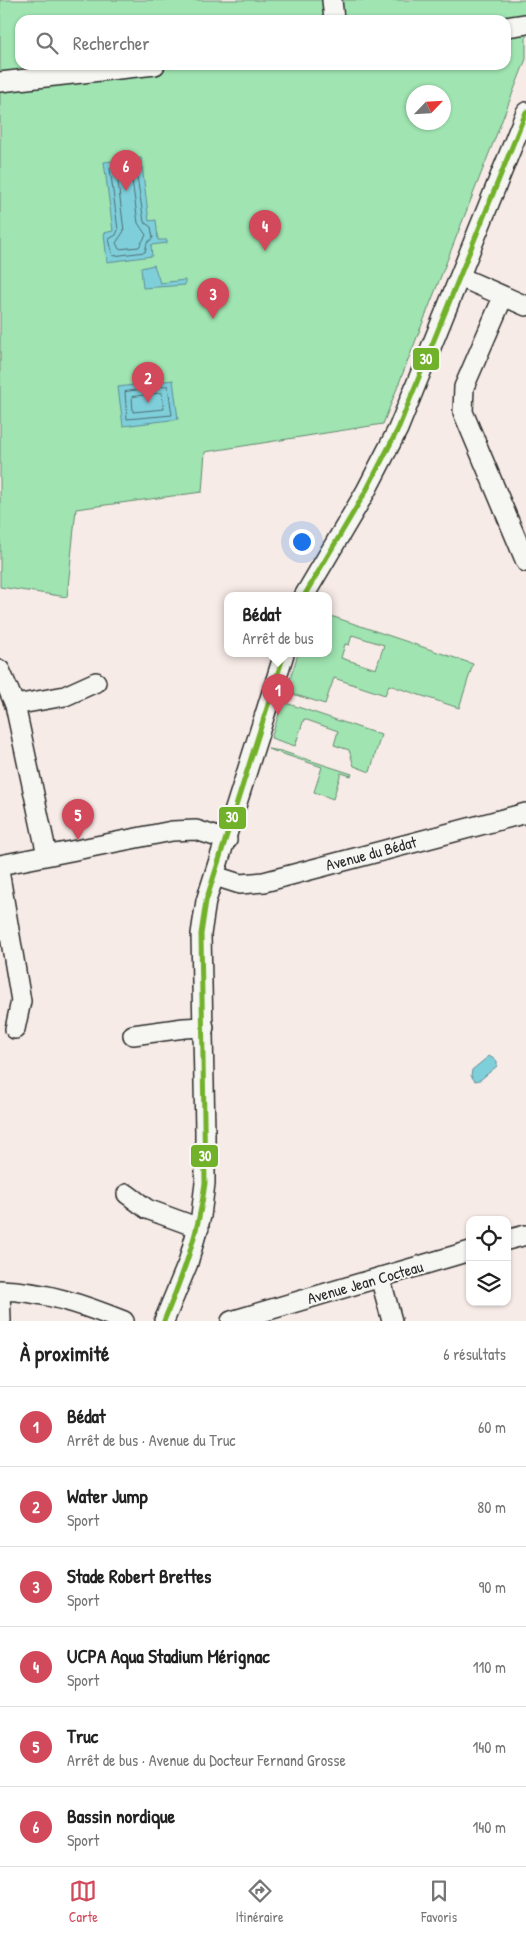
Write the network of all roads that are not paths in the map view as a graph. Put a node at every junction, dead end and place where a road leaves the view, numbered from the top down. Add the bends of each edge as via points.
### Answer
1 (332, 0) edge
2 (334, 15) edge
3 (526, 24) edge
4 (511, 26) edge
5 (110, 70) edge
6 (0, 82) edge
7 (526, 112) edge
8 (460, 278) junction
9 (503, 297) junction
10 (526, 306) edge
11 (526, 562) edge
12 (306, 592) edge
13 (283, 657) edge
14 (0, 670) edge
15 (96, 682) dead end
16 (14, 705) junction
17 (526, 813) edge
18 (227, 840) junction
19 (47, 855) junction
20 (0, 865) edge
21 (0, 876) edge
22 (215, 876) junction
23 (204, 1027) junction
24 (15, 1029) dead end
25 (133, 1035) dead end
26 (127, 1194) dead end
27 (199, 1228) junction
28 (526, 1235) edge
29 (511, 1239) edge
30 (466, 1252) edge
31 (380, 1277) junction
32 (0, 1290) edge
33 (1, 1321) edge
34 (124, 1321) edge
35 (164, 1321) edge
36 (231, 1321) edge
37 (392, 1321) edge

1 - 2 street
3 - 4 street
5 - 6 street
7 - 8 street
8 - 9 street
8 - 12 street via 398,429
9 - 10 street
9 - 11 street via 464,387 463,412
13 - 18 street
14 - 16 street
15 - 16 street via 64,696
16 - 19 street
17 - 22 street, Avenue du Bédat via 264,882 240,884
18 - 19 street via 196,830 172,831
18 - 22 street
19 - 20 street
21 - 24 street via 21,1001
22 - 23 street via 206,901 201,934
23 - 25 street
23 - 27 street via 205,1183
26 - 27 street via 147,1208
27 - 35 street
28 - 29 street
30 - 31 street, Avenue Jean Cocteau
31 - 36 street, Avenue Jean Cocteau
31 - 37 street
32 - 33 street
32 - 34 street via 38,1292

